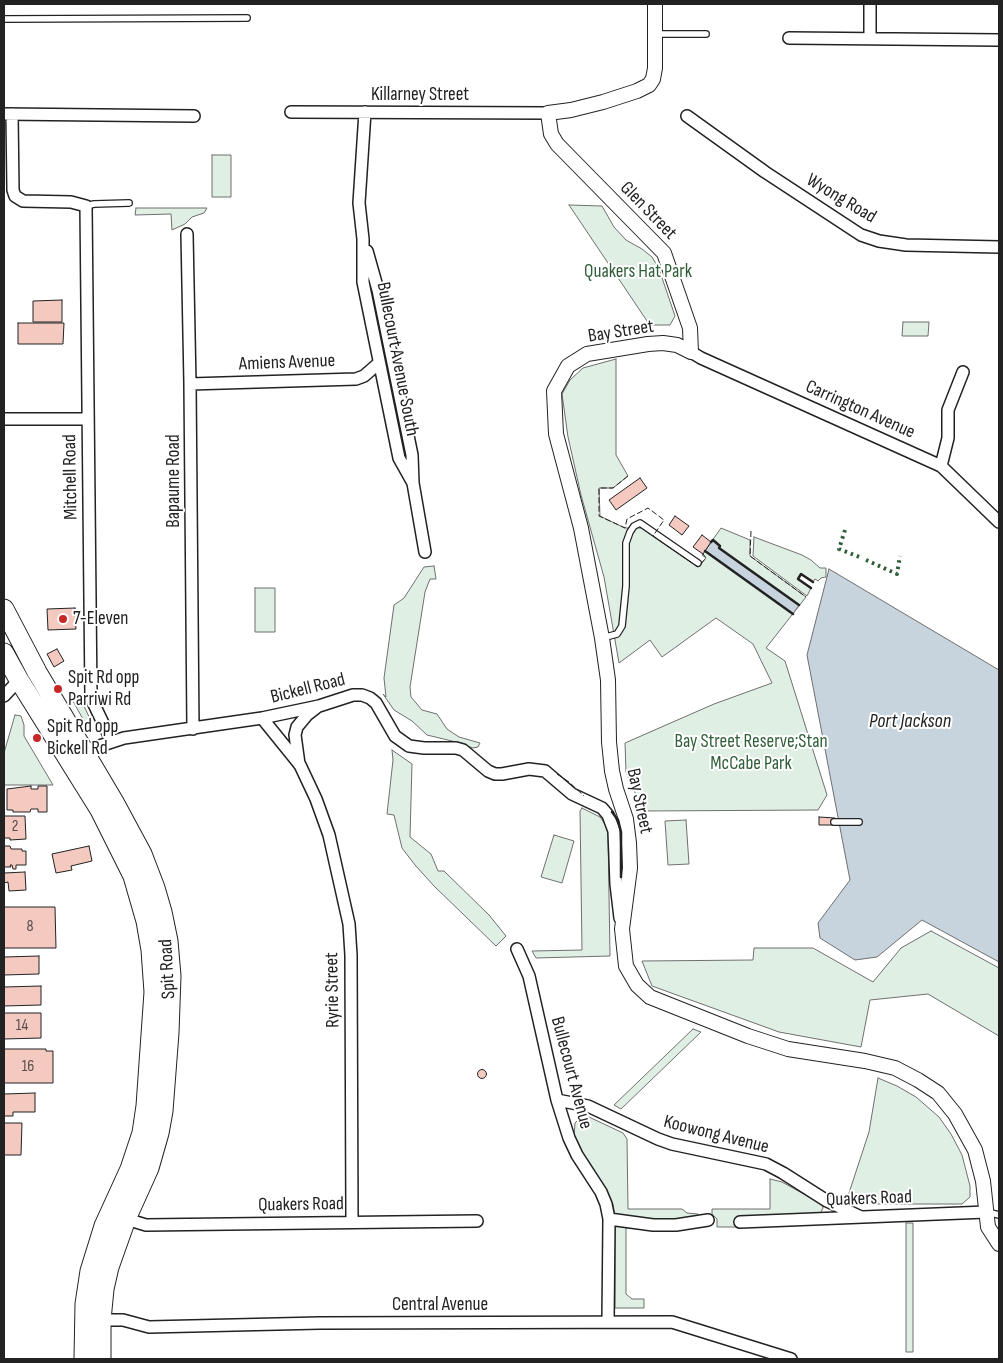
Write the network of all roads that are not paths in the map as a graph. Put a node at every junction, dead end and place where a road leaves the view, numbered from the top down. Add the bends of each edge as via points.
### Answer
1 (655, 4) edge
2 (870, 4) edge
3 (247, 18) dead end
4 (4, 19) edge
5 (655, 34) junction
6 (706, 34) dead end
7 (789, 38) dead end
8 (870, 39) junction
9 (999, 40) edge
10 (291, 112) dead end
11 (365, 112) junction
12 (548, 113) junction
13 (8, 114) edge
14 (194, 116) dead end
15 (686, 116) dead end
16 (129, 203) dead end
17 (86, 206) junction
18 (187, 234) dead end
19 (363, 239) junction
20 (999, 247) edge
21 (692, 352) junction
22 (379, 363) junction
23 (963, 372) dead end
24 (190, 384) junction
25 (87, 418) junction
26 (4, 419) edge
27 (941, 466) junction
28 (413, 483) junction
29 (999, 522) edge
30 (425, 552) dead end
31 (698, 563) dead end
32 (4, 609) edge
33 (602, 638) junction
34 (4, 653) edge
35 (19, 680) junction
36 (4, 696) edge
37 (319, 706) junction
38 (262, 718) junction
39 (193, 729) junction
40 (112, 742) junction
41 (76, 754) junction
42 (300, 765) junction
43 (834, 822) dead end
44 (859, 822) dead end
45 (622, 928) junction
46 (516, 949) dead end
47 (557, 1100) junction
48 (993, 1213) edge
49 (861, 1217) junction
50 (126, 1219) junction
51 (609, 1219) junction
52 (708, 1220) dead end
53 (477, 1221) dead end
54 (352, 1222) junction
55 (740, 1222) dead end
56 (999, 1229) edge
57 (999, 1244) edge
58 (93, 1320) junction
59 (608, 1321) junction
60 (84, 1359) edge
61 (101, 1359) edge
62 (791, 1359) edge

1 - 5 street
2 - 8 street
3 - 4 lane
5 - 6 lane
5 - 12 street via 655,68 649,85 603,102
7 - 8 street
8 - 9 street
10 - 11 street, Killarney Street
11 - 12 street, Killarney Street
11 - 19 street, Bullecourt Avenue South via 359,203
12 - 21 street, Glen Street via 551,134 557,144 664,253 690,328
13 - 14 street
13 - 17 street via 15,196 23,202 71,202
15 - 20 street, Wyong Road via 861,235 906,245
16 - 17 lane
17 - 25 street, Mitchell Road
18 - 24 street, Bapaume Road
19 - 22 street, Bullecourt Avenue South via 362,282
19 - 28 street, Bullecourt Avenue South via 378,290 412,455
21 - 27 street, Carrington Avenue
21 - 33 street, Bay Street via 677,345 656,344 587,354 568,366 554,391 556,434 582,528
22 - 24 street, Amiens Avenue via 356,379
22 - 28 street, Bullecourt Avenue South via 399,458
23 - 27 street via 948,410 948,438
24 - 39 street, Bapaume Road
25 - 26 street
25 - 40 street, Mitchell Road via 91,698
27 - 29 street, Carrington Avenue
28 - 30 street, Bullecourt Avenue South
31 - 33 lane via 640,523 634,526 626,544 622,626 617,634
32 - 41 highway, Spit Road
33 - 45 street, Bay Street via 614,780 626,819 629,843 630,876
34 - 35 highway, Spit Road
35 - 36 street
35 - 41 highway, Spit Road
37 - 38 street, Bickell Road
37 - 42 street, Ryrie Street via 297,727 295,735
37 - 45 street, Bickell Road via 362,695 370,698 382,711 395,736 409,746 463,750 495,774 530,769 544,771 572,794 602,808 614,831
38 - 39 street, Bickell Road
38 - 42 street, Ryrie Street
39 - 40 street, Bickell Road
40 - 41 street, Bickell Road
41 - 50 highway, Spit Road via 114,802 142,854 155,888 168,941 171,976 163,1111 149,1168
41 - 58 highway, Spit Road via 133,876 146,922 154,992 142,1133 130,1169 104,1226 90,1271
42 - 54 street, Ryrie Street via 329,835 348,924 351,955
43 - 44 lane
45 - 48 street, Bay Street via 626,966 636,985 650,997 780,1046 895,1068 938,1093 968,1134
46 - 47 street, Bullecourt Avenue via 529,976
47 - 49 street, Koowong Avenue via 588,1106 672,1144 766,1164 827,1201
47 - 51 street, Bullecourt Avenue via 569,1138 601,1192
48 - 49 street, Quakers Road
48 - 56 street
48 - 57 street, Bay Street via 988,1228
49 - 55 street, Quakers Road
50 - 54 street, Quakers Road via 146,1225
50 - 58 highway, Spit Road
51 - 52 street via 653,1225
51 - 59 street, Bullecourt Avenue
53 - 54 street, Quakers Road
58 - 59 street, Central Avenue via 123,1320 149,1327
58 - 60 highway, Spit Road
58 - 61 highway, Spit Road
59 - 62 street, Central Avenue via 672,1322

